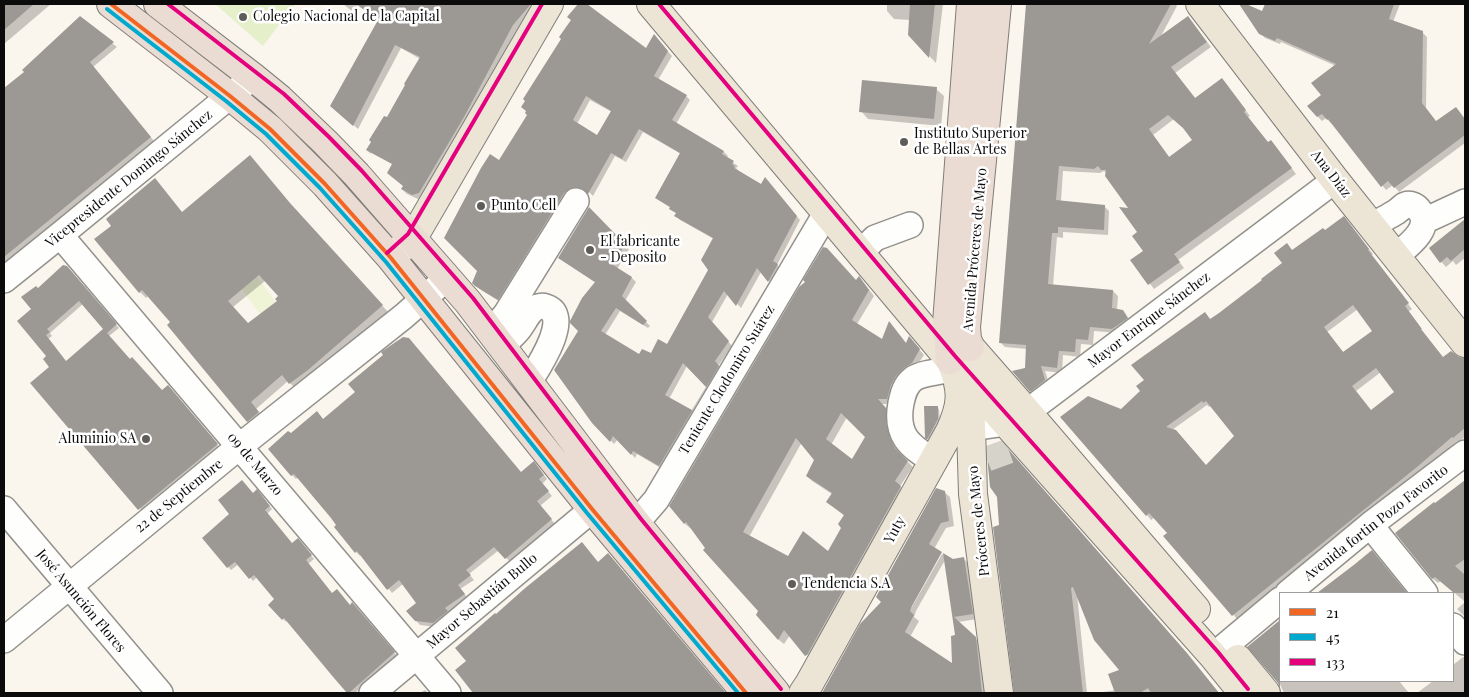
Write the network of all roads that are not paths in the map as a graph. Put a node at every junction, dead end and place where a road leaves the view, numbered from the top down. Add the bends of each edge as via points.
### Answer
1 (111, 4) edge
2 (158, 4) edge
3 (549, 4) edge
4 (651, 4) edge
5 (971, 4) edge
6 (992, 4) edge
7 (997, 4) edge
8 (1200, 4) edge
9 (994, 33) junction
10 (253, 77) junction
11 (230, 96) junction
12 (1335, 180) junction
13 (576, 201) dead end
14 (1465, 202) edge
15 (827, 212) junction
16 (1424, 221) junction
17 (910, 225) dead end
18 (1372, 226) junction
19 (60, 235) junction
20 (413, 238) junction
21 (860, 252) junction
22 (1396, 256) junction
23 (391, 258) junction
24 (447, 278) junction
25 (4, 280) edge
26 (423, 299) junction
27 (1462, 334) edge
28 (496, 339) junction
29 (961, 364) junction
30 (529, 382) junction
31 (1016, 417) junction
32 (961, 430) junction
33 (240, 446) junction
34 (1465, 453) edge
35 (993, 461) junction
36 (930, 468) junction
37 (602, 501) junction
38 (4, 509) edge
39 (1370, 525) junction
40 (626, 529) junction
41 (68, 586) junction
42 (1289, 592) edge
43 (1425, 592) edge
44 (1279, 601) edge
45 (1454, 627) edge
46 (4, 640) edge
47 (1465, 642) edge
48 (1220, 650) junction
49 (416, 655) junction
50 (160, 693) edge
51 (372, 693) edge
52 (448, 693) edge
53 (746, 693) edge
54 (776, 693) edge
55 (802, 693) edge
56 (999, 693) edge
57 (1244, 693) edge
58 (1266, 693) edge

1 - 11 highway
2 - 10 highway
3 - 20 main road
4 - 15 main road
5 - 29 highway, Avenida Próceres de Mayo via 948,323
6 - 9 main road
7 - 9 highway, Avenida Próceres de Mayo
8 - 12 main road, Ana Díaz
9 - 29 highway, Avenida Próceres de Mayo via 967,339
10 - 11 street, Vicepresidente Domingo Sánchez
10 - 20 highway via 325,142
11 - 19 street, Vicepresidente Domingo Sánchez
11 - 23 highway via 270,128 300,158
12 - 18 main road, Ana Díaz
12 - 31 street, Mayor Enrique Sánchez
13 - 28 street via 506,314
14 - 16 street
15 - 21 main road
15 - 40 street, Teniente Clodomiro Suárez via 664,487 652,504
16 - 18 street via 1418,208 1412,204
16 - 22 street via 1415,241
17 - 21 street via 875,238
18 - 22 main road, Ana Díaz
19 - 25 street, Vicepresidente Domingo Sánchez
19 - 33 street, 09 de Marzo
20 - 23 main road
20 - 24 highway
21 - 29 main road
22 - 27 main road, Ana Díaz
23 - 26 highway
24 - 26 street, 22 de Septiembre
24 - 28 highway
26 - 33 street, 22 de Septiembre
26 - 37 highway
28 - 30 highway
28 - 30 street via 518,330 534,308 540,306 553,312 556,321 554,335
29 - 31 main road
29 - 32 main road, Yuty
29 - 36 street via 913,378 904,390 900,430
30 - 37 highway
31 - 32 street, Mayor Enrique Sánchez
31 - 35 main road
31 - 48 main road
32 - 35 main road, Próceres de Mayo
32 - 36 main road, Yuty
33 - 41 street, 22 de Septiembre
33 - 49 street, 09 de Marzo
34 - 39 street, Avenida fortin Pozo Favorito
35 - 36 main road via 973,482 948,468
35 - 48 main road
35 - 56 main road, Próceres de Mayo
36 - 55 main road, Yuty
37 - 40 highway
37 - 49 street, Mayor Sebastián Bullo
38 - 41 street, José Asunción Flores
39 - 42 street, Avenida fortin Pozo Favorito
39 - 43 street
40 - 53 highway
40 - 54 highway
41 - 46 street, 22 de Septiembre
41 - 50 street, José Asunción Flores
44 - 48 street
45 - 47 street
48 - 57 main road
48 - 58 main road
49 - 51 street, Mayor Sebastián Bullo
49 - 52 street, 09 de Marzo

